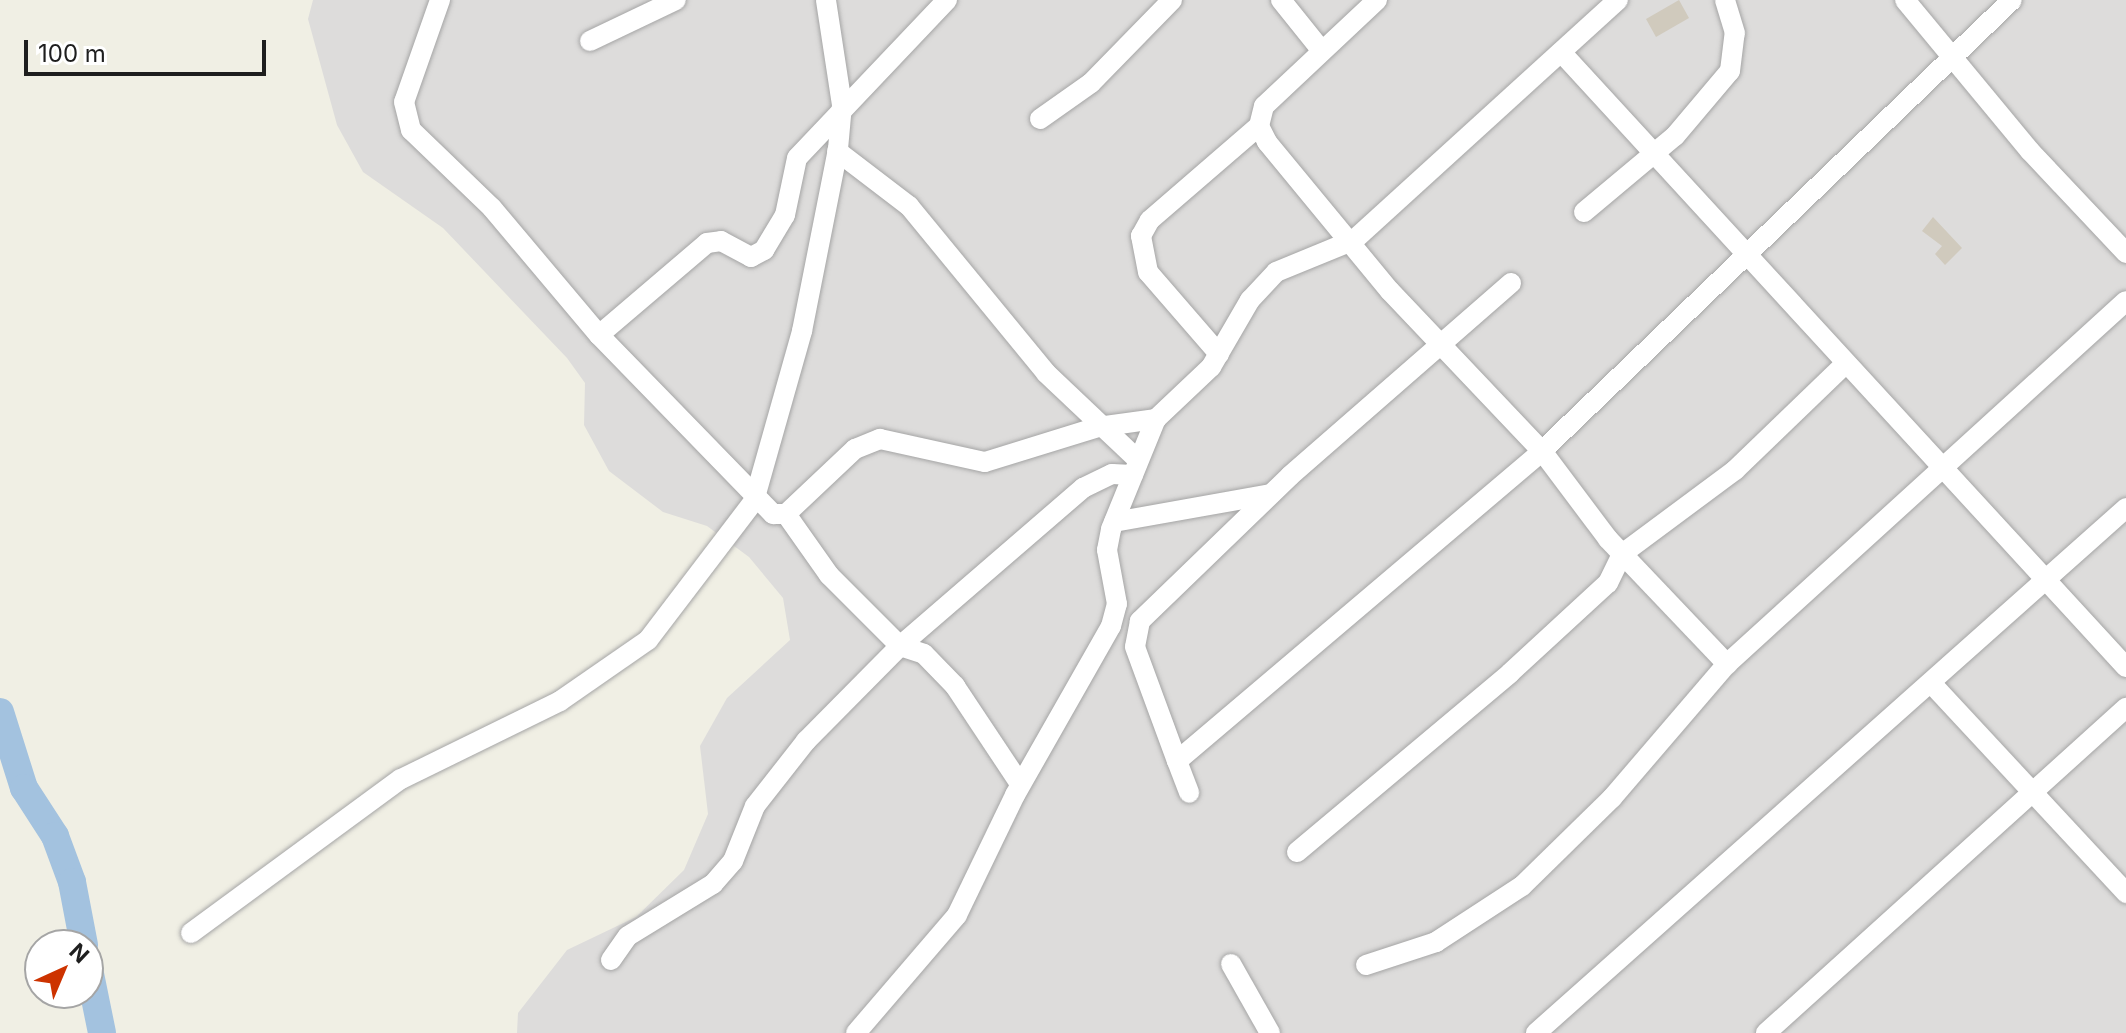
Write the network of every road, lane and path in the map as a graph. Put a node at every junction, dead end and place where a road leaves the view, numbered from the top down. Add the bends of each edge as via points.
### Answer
1 (440, 0) edge
2 (676, 0) edge
3 (826, 0) edge
4 (947, 0) edge
5 (1172, 0) edge
6 (1281, 0) edge
7 (1377, 0) edge
8 (1618, 0) edge
9 (1725, 0) edge
10 (1905, 0) edge
11 (2012, 0) edge
12 (590, 41) dead end
13 (1322, 51) junction
14 (1561, 52) junction
15 (1953, 56) junction
16 (841, 109) junction
17 (1040, 119) dead end
18 (1259, 126) junction
19 (837, 151) junction
20 (1652, 155) junction
21 (1584, 212) dead end
22 (1354, 240) junction
23 (2126, 253) edge
24 (1745, 258) junction
25 (1511, 283) dead end
26 (2126, 301) edge
27 (599, 335) junction
28 (1441, 344) junction
29 (1219, 354) junction
30 (1843, 366) junction
31 (1156, 419) junction
32 (1098, 427) junction
33 (1542, 451) junction
34 (1135, 467) junction
35 (1939, 471) junction
36 (1271, 494) junction
37 (754, 501) junction
38 (2126, 508) edge
39 (786, 514) junction
40 (1114, 522) junction
41 (1622, 554) junction
42 (2044, 582) junction
43 (1111, 626) junction
44 (1134, 635) junction
45 (900, 646) junction
46 (1727, 664) junction
47 (2126, 667) edge
48 (1931, 683) junction
49 (2126, 708) edge
50 (1177, 761) junction
51 (1020, 784) junction
52 (2030, 790) junction
53 (1189, 793) dead end
54 (1297, 852) dead end
55 (2126, 893) edge
56 (191, 933) dead end
57 (611, 960) dead end
58 (1231, 964) dead end
59 (1366, 965) dead end
60 (856, 1033) edge
61 (1270, 1033) edge
62 (1536, 1033) edge
63 (1766, 1033) edge

1 - 27 street via 404,102 411,130 492,208
2 - 12 street
3 - 16 street
4 - 16 street
5 - 17 street via 1091,83
6 - 13 street
7 - 13 street
8 - 14 street
9 - 20 street via 1735,33 1730,71
10 - 15 street
11 - 15 street
13 - 18 street via 1264,106
14 - 20 street
14 - 22 street
15 - 23 street
15 - 24 street
16 - 19 street
16 - 27 street via 797,158 785,215 764,250 751,257 721,241 707,243
18 - 22 street via 1292,175
18 - 29 street via 1150,220 1141,236 1148,272
19 - 32 street via 937,236
19 - 37 street via 802,331
20 - 21 street
20 - 24 street
22 - 28 street
22 - 29 street via 1276,272
24 - 30 street
24 - 33 street
25 - 28 street
26 - 35 street
27 - 37 street
28 - 33 street
28 - 36 street
29 - 31 street
30 - 35 street
30 - 41 street via 1735,470
31 - 32 street
31 - 34 street
32 - 34 street
32 - 39 street via 985,462 880,439 855,449
33 - 41 street
33 - 50 street
34 - 40 street
34 - 45 street via 1083,488
35 - 42 street
35 - 46 street
36 - 40 street
36 - 44 street
37 - 39 street
37 - 56 street via 648,640 560,701 401,779
38 - 42 street
39 - 45 street via 821,566
40 - 43 street via 1107,550 1117,604
41 - 46 street
41 - 54 street via 1608,583 1532,653
42 - 47 street
42 - 48 street
43 - 44 street
43 - 51 street
44 - 50 street
45 - 51 street via 924,654 955,686
45 - 57 street via 806,741 755,806 733,861 713,884 628,936
46 - 59 street via 1612,798 1522,886 1436,942
48 - 52 street
48 - 62 street
49 - 52 street
50 - 53 street
51 - 60 street via 957,915
52 - 55 street
52 - 63 street
58 - 61 street

